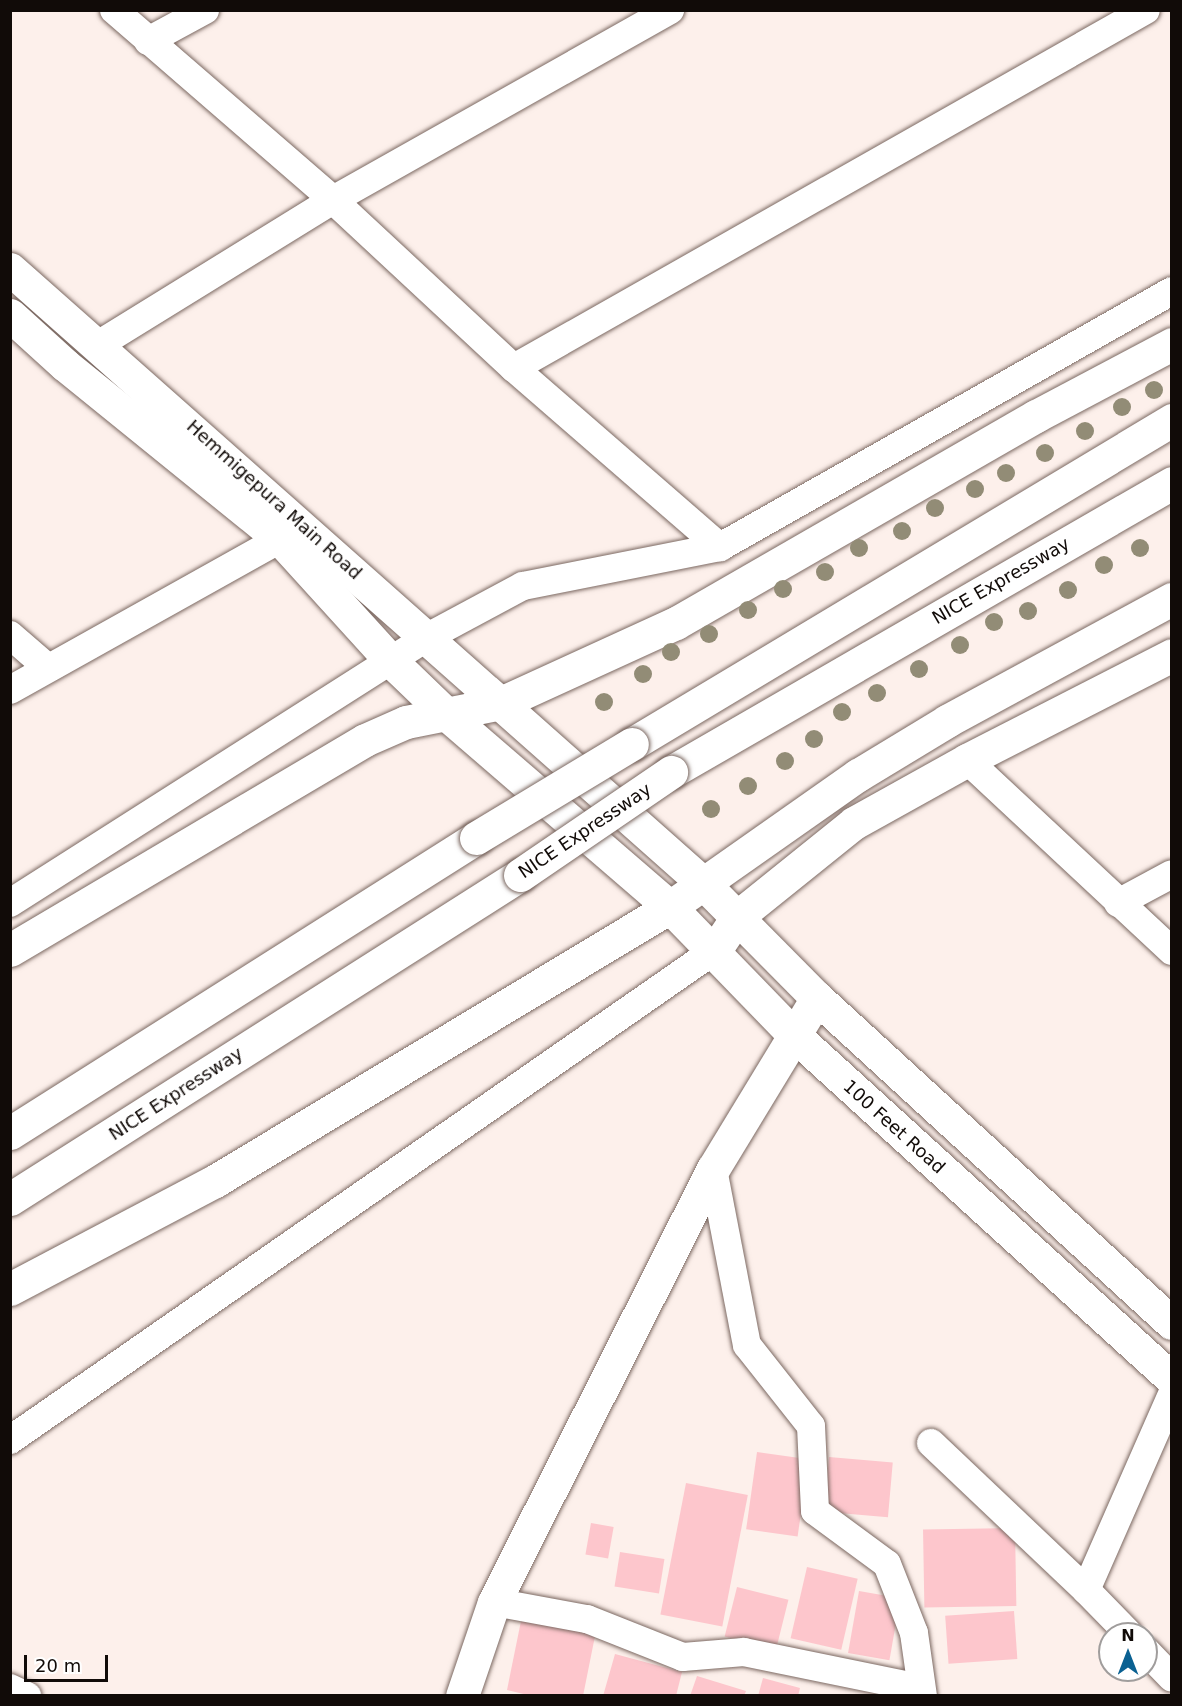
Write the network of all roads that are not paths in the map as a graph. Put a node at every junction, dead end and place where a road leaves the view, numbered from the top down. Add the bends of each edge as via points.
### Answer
1 (114, 10) edge
2 (205, 10) edge
3 (670, 10) edge
4 (1146, 10) edge
5 (148, 41) junction
6 (333, 200) junction
7 (10, 269) edge
8 (1172, 291) edge
9 (10, 315) edge
10 (1172, 344) edge
11 (98, 345) junction
12 (514, 369) junction
13 (1172, 420) edge
14 (1172, 483) edge
15 (280, 539) junction
16 (720, 547) junction
17 (1172, 599) edge
18 (10, 635) edge
19 (424, 639) junction
20 (1172, 655) edge
21 (390, 660) junction
22 (47, 667) junction
23 (10, 690) edge
24 (501, 703) junction
25 (445, 713) junction
26 (967, 760) junction
27 (622, 869) joint
28 (1172, 874) edge
29 (704, 884) junction
30 (10, 903) edge
31 (1118, 903) junction
32 (670, 907) junction
33 (737, 917) junction
34 (10, 950) edge
35 (715, 951) junction
36 (1172, 951) edge
37 (818, 998) junction
38 (794, 1035) junction
39 (10, 1133) edge
40 (713, 1169) junction
41 (10, 1199) edge
42 (10, 1289) edge
43 (1172, 1323) edge
44 (1172, 1379) edge
45 (1172, 1394) edge
46 (10, 1440) edge
47 (932, 1443) dead end
48 (1086, 1590) junction
49 (494, 1602) junction
50 (1117, 1622) edge
51 (1158, 1663) edge
52 (1172, 1677) edge
53 (10, 1688) edge
54 (921, 1692) edge
55 (27, 1695) edge
56 (462, 1695) edge

1 - 5 street
2 - 5 street
3 - 6 street
4 - 12 street
5 - 6 street
6 - 11 street
6 - 12 street
7 - 11 main road, Hemmigepura Main Road
8 - 16 street
9 - 15 main road, Hemmigepura Main Road via 65,365
10 - 24 main road via 1036,416 676,623
11 - 19 main road, Hemmigepura Main Road via 385,599
12 - 16 street
13 - 39 main road, bridge via 476,838
14 - 41 main road, NICE Expressway, bridge via 671,772 520,874
15 - 21 main road, Hemmigepura Main Road
15 - 22 street
16 - 19 street via 523,586
17 - 29 main road via 858,775
18 - 22 street
19 - 21 street
19 - 24 main road, Hemmigepura Main Road
20 - 26 main road
21 - 25 main road, Hemmigepura Main Road
21 - 30 street
22 - 23 street
24 - 25 main road
24 - 29 main road, Hemmigepura Main Road
25 - 27 main road, Hemmigepura Main Road
25 - 34 main road via 406,722 365,740
26 - 31 street
26 - 33 main road via 854,823
27 - 32 main road, 100 Feet Road
28 - 31 street
29 - 32 main road
29 - 33 main road
31 - 36 street
32 - 35 main road, 100 Feet Road
32 - 42 main road via 215,1182
33 - 35 main road
33 - 37 main road
35 - 38 main road, 100 Feet Road
35 - 46 street
37 - 38 main road
37 - 43 main road
38 - 40 main road
38 - 44 main road, 100 Feet Road
40 - 49 main road
40 - 54 street via 747,1345 811,1426 815,1511 887,1564 914,1633
45 - 48 street
47 - 48 street
48 - 50 street
49 - 54 street via 587,1619 683,1657 744,1652
49 - 56 main road
51 - 52 street
53 - 55 street

